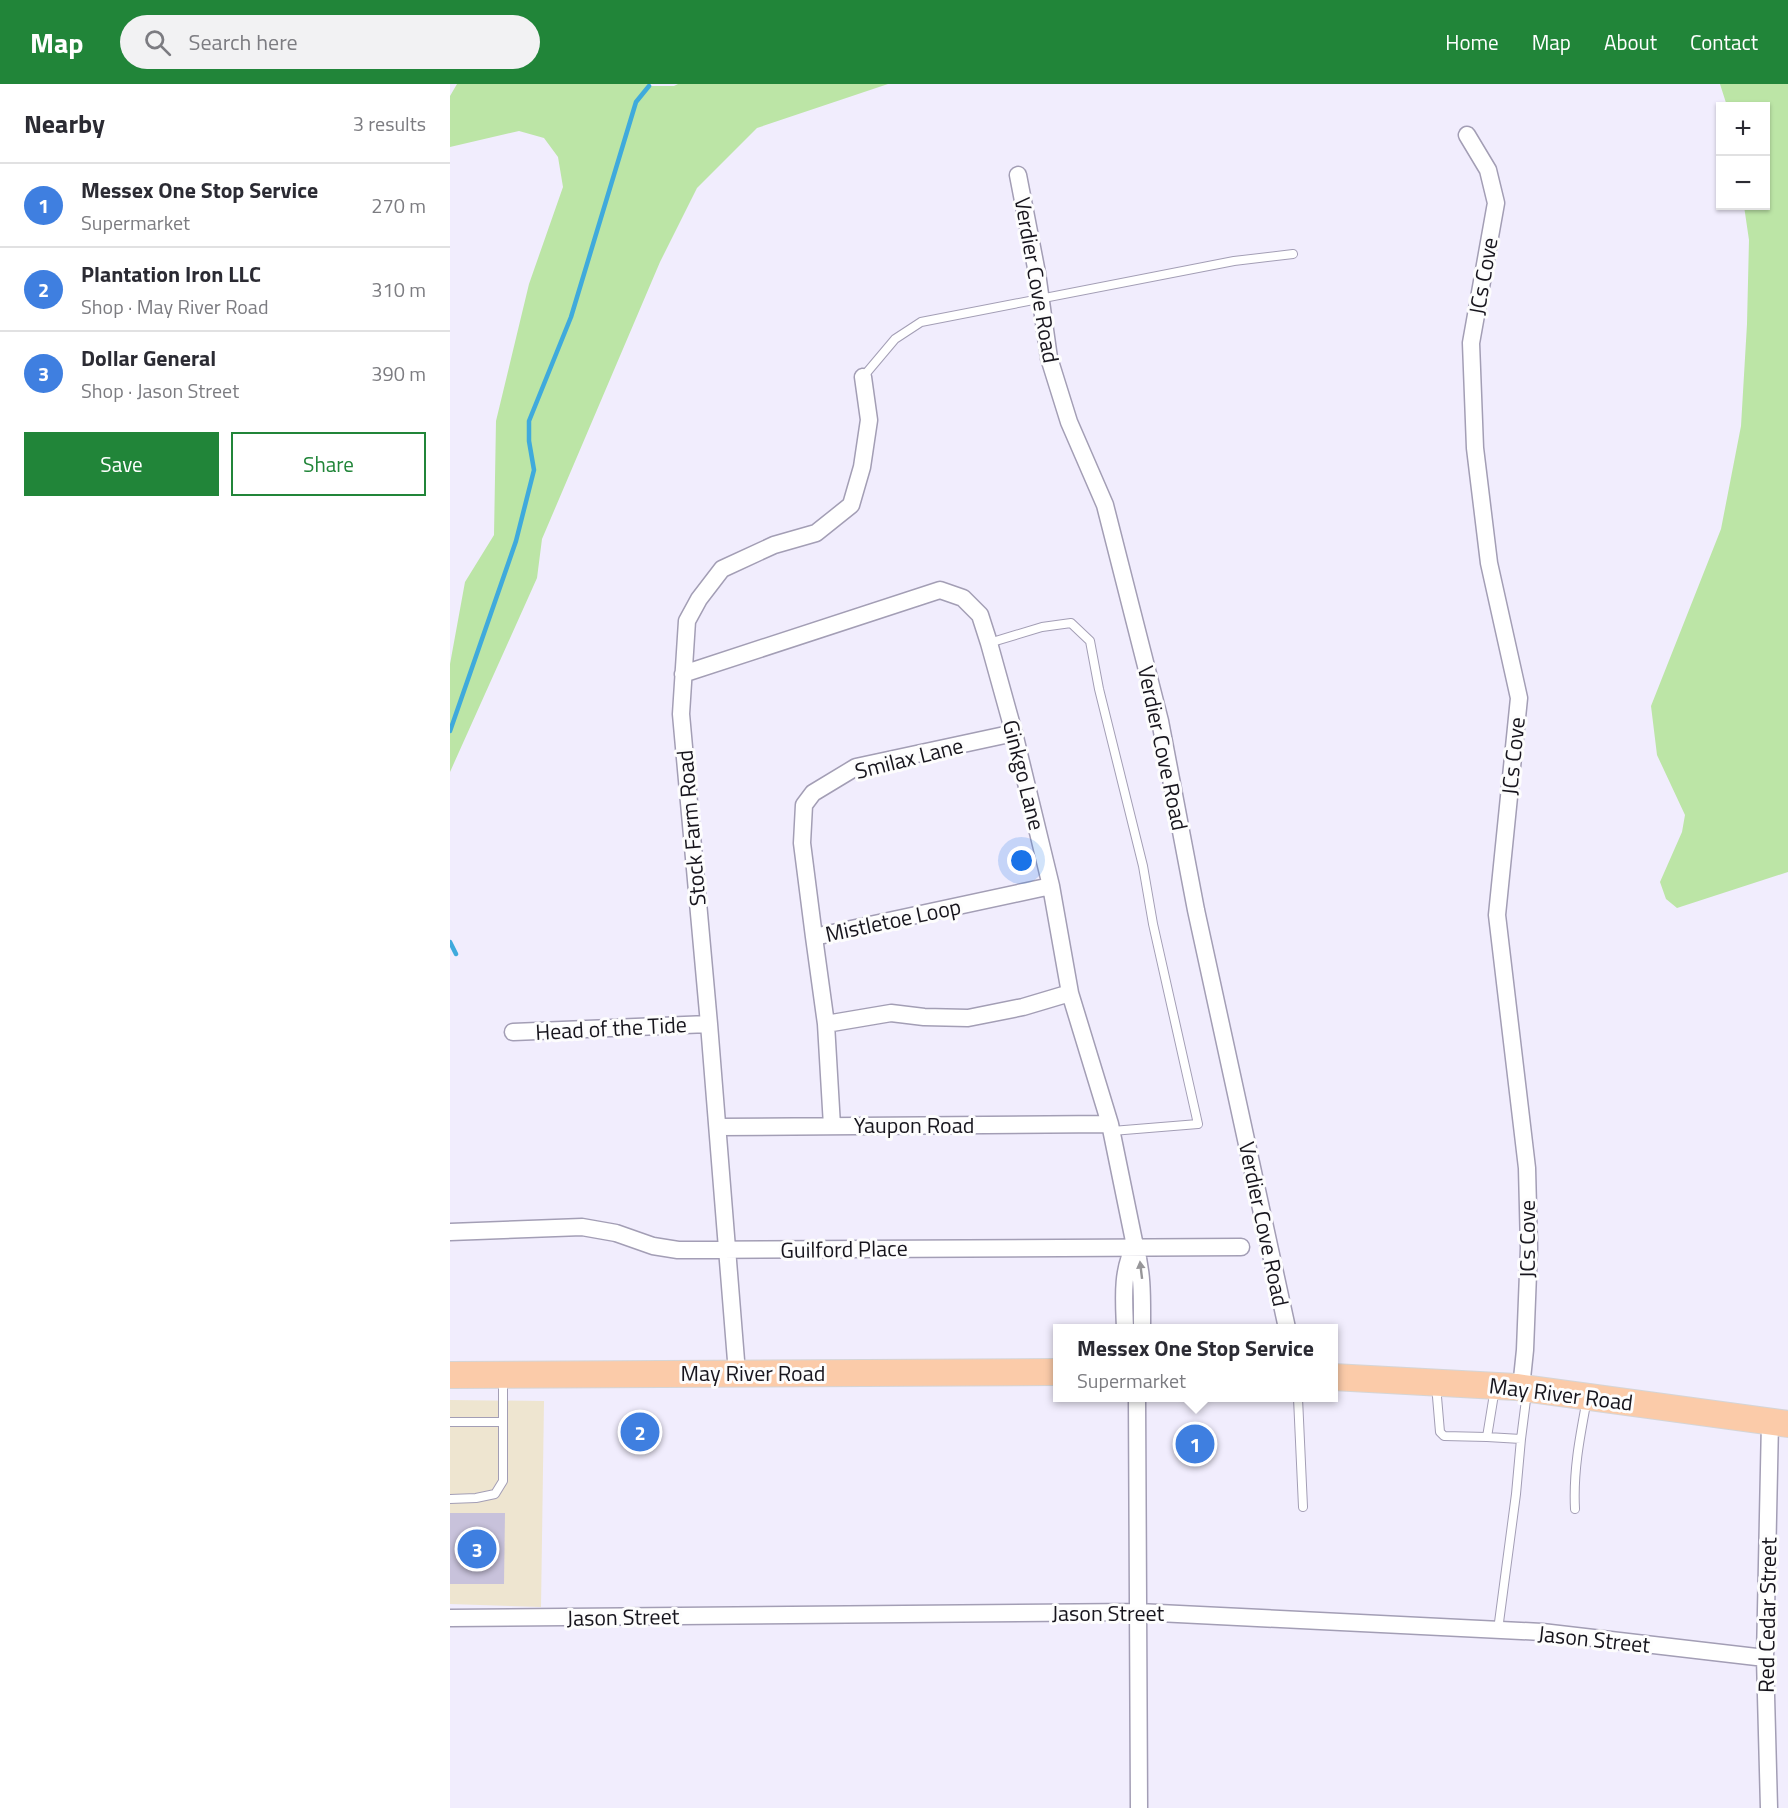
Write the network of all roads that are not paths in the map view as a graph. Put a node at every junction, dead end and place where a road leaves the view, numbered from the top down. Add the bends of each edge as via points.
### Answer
1 (1467, 135) dead end
2 (1018, 175) dead end
3 (1293, 254) dead end
4 (1040, 299) junction
5 (863, 377) joint
6 (989, 643) junction
7 (683, 674) junction
8 (1014, 733) junction
9 (1051, 886) junction
10 (814, 937) junction
11 (1070, 993) junction
12 (710, 1024) junction
13 (826, 1024) junction
14 (513, 1032) dead end
15 (832, 1126) junction
16 (718, 1127) junction
17 (1111, 1127) junction
18 (450, 1232) edge
19 (1135, 1246) junction
20 (1241, 1247) dead end
21 (728, 1250) junction
22 (1125, 1324) edge
23 (1142, 1324) edge
24 (1286, 1324) edge
25 (1053, 1372) edge
26 (737, 1373) junction
27 (503, 1374) junction
28 (450, 1375) edge
29 (1338, 1377) edge
30 (1435, 1382) junction
31 (1496, 1386) junction
32 (1524, 1388) junction
33 (1587, 1396) junction
34 (1137, 1402) edge
35 (1298, 1402) edge
36 (450, 1422) edge
37 (503, 1422) junction
38 (1779, 1423) edge
39 (1487, 1437) junction
40 (1521, 1439) junction
41 (450, 1498) edge
42 (1303, 1507) dead end
43 (1575, 1509) dead end
44 (1138, 1612) junction
45 (450, 1618) edge
46 (1498, 1630) junction
47 (1765, 1658) junction
48 (1139, 1808) edge
49 (1768, 1808) edge

1 - 32 street, JCs Cove via 1488,170 1496,203 1471,343 1474,436 1489,562 1519,698 1497,915 1527,1168 1529,1248
2 - 4 street, Verdier Cove Road
3 - 4 lane via 1234,261
4 - 5 lane via 921,322 895,339
4 - 24 street, Verdier Cove Road via 1049,358 1069,422 1106,505 1160,721 1196,910
5 - 7 street, Stock Farm Road via 869,420 851,505 816,533 774,545 722,569 687,621
6 - 7 street, Ginkgo Lane via 980,615 963,598 940,590
6 - 8 street, Ginkgo Lane
6 - 17 lane via 1071,623 1090,641 1198,1124
7 - 12 street, Stock Farm Road via 681,714
8 - 9 street, Ginkgo Lane
8 - 10 street, Smilax Lane via 856,767 813,793 804,805 802,843
9 - 10 street, Mistletoe Loop
9 - 11 street, Ginkgo Lane
10 - 13 street, Mistletoe Loop
11 - 13 street via 968,1018 891,1013
11 - 17 street, Ginkgo Lane
12 - 14 street, Head of the Tide
12 - 16 street, Stock Farm Road
13 - 15 street, Mistletoe Loop
15 - 16 street, Yaupon Road
15 - 17 street, Yaupon Road
16 - 21 street, Stock Farm Road
17 - 19 street, Ginkgo Lane
18 - 21 street, Guilford Place via 582,1227 678,1250
19 - 20 street, Guilford Place
19 - 21 street, Guilford Place
19 - 22 street, Ginkgo Lane via 1128,1258 1125,1281
23 -> 19 street, Ginkgo Lane via 1143,1289
21 - 26 street, Stock Farm Road
25 - 26 main road, May River Road
26 - 27 main road, May River Road
27 - 28 main road, May River Road
27 - 37 lane
29 - 30 main road, May River Road
30 - 31 main road, May River Road
30 - 39 lane via 1440,1432 1444,1436
31 - 32 main road, May River Road
31 - 39 lane
32 - 33 main road, May River Road
32 - 40 lane
33 - 38 main road, May River Road
33 - 43 lane via 1577,1449
34 - 44 street
35 - 42 lane
36 - 37 lane
37 - 41 lane via 503,1481 495,1494
38 - 47 street, Red Cedar Street
39 - 40 lane
40 - 46 lane
44 - 45 street, Jason Street
44 - 46 street, Jason Street
44 - 48 street
46 - 47 street, Jason Street
47 - 49 street, Red Cedar Street

